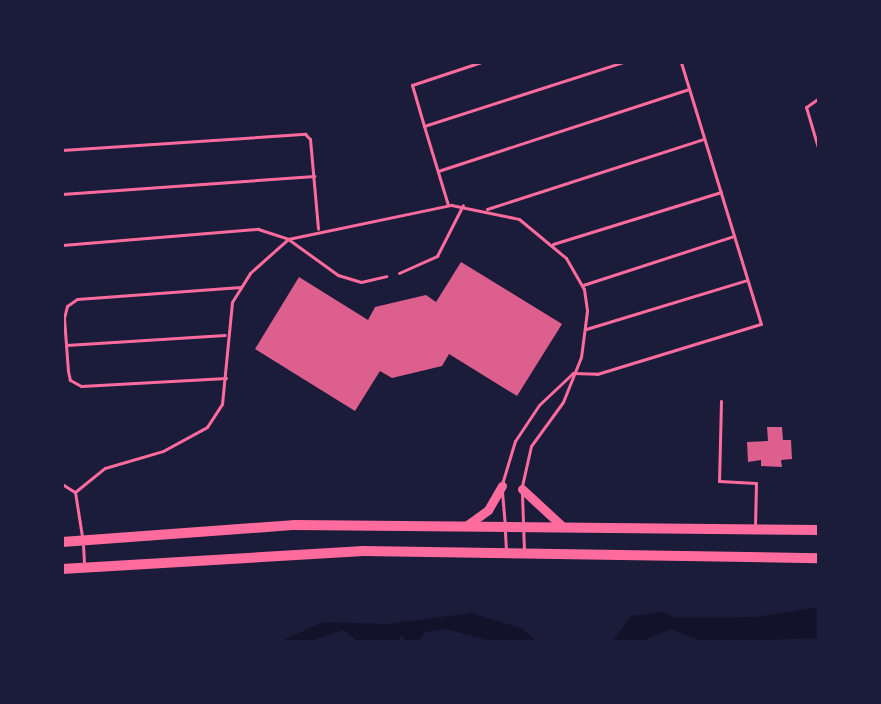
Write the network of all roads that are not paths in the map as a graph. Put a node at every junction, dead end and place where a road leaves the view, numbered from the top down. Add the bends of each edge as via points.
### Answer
1 (481, 62) edge
2 (623, 62) edge
3 (681, 62) edge
4 (689, 89) junction
5 (819, 98) edge
6 (424, 126) junction
7 (704, 139) junction
8 (62, 150) edge
9 (819, 151) edge
10 (438, 171) junction
11 (314, 176) junction
12 (721, 192) junction
13 (62, 194) edge
14 (448, 205) junction
15 (463, 205) junction
16 (487, 209) junction
17 (318, 229) junction
18 (734, 236) junction
19 (288, 239) junction
20 (553, 244) junction
21 (62, 245) edge
22 (399, 273) dead end
23 (386, 276) dead end
24 (747, 280) junction
25 (583, 285) junction
26 (242, 286) junction
27 (586, 329) junction
28 (227, 335) junction
29 (66, 345) junction
30 (573, 373) junction
31 (226, 378) junction
32 (721, 401) dead end
33 (62, 484) edge
34 (502, 486) junction
35 (522, 489) junction
36 (75, 492) junction
37 (466, 526) junction
38 (505, 527) junction
39 (524, 527) junction
40 (563, 527) junction
41 (819, 530) edge
42 (755, 531) junction
43 (83, 541) junction
44 (62, 542) edge
45 (506, 553) junction
46 (524, 555) junction
47 (819, 558) edge
48 (85, 567) junction
49 (62, 569) edge

1 - 6 lane via 412,85
2 - 6 lane
3 - 4 lane
4 - 7 lane
4 - 10 lane
5 - 9 lane via 806,107
6 - 10 lane
7 - 12 lane
7 - 16 lane
8 - 11 lane via 298,132 310,139
10 - 14 lane
11 - 13 lane
11 - 17 lane
12 - 18 lane
12 - 20 lane
14 - 15 lane
14 - 17 lane
15 - 16 lane
15 - 22 lane via 437,256
16 - 20 lane via 519,219
17 - 19 lane
18 - 24 lane
18 - 25 lane
19 - 21 lane via 258,229
19 - 23 lane via 338,275 361,282
19 - 26 lane
20 - 25 lane
24 - 27 lane
24 - 30 lane via 761,324 597,374
25 - 27 lane
26 - 28 lane via 232,302
26 - 29 lane via 77,299 67,306 64,318
27 - 30 lane
28 - 29 lane
28 - 31 lane
29 - 31 lane via 70,380 81,386
30 - 34 lane via 539,405 515,441
30 - 35 lane via 563,402 531,446
31 - 36 lane via 222,404 207,427 163,451 105,468
32 - 42 lane via 719,481 756,483
33 - 36 lane
34 - 37 main road via 488,510
34 - 38 lane
35 - 39 lane
35 - 40 main road
36 - 43 lane
37 - 38 main road
37 - 43 main road via 295,525
38 - 39 main road
38 - 45 lane
39 - 40 main road
39 - 46 lane
40 - 42 main road
41 - 42 main road
43 - 44 main road
43 - 48 lane
45 - 46 main road
45 - 48 main road via 363,551
46 - 47 main road
48 - 49 main road

